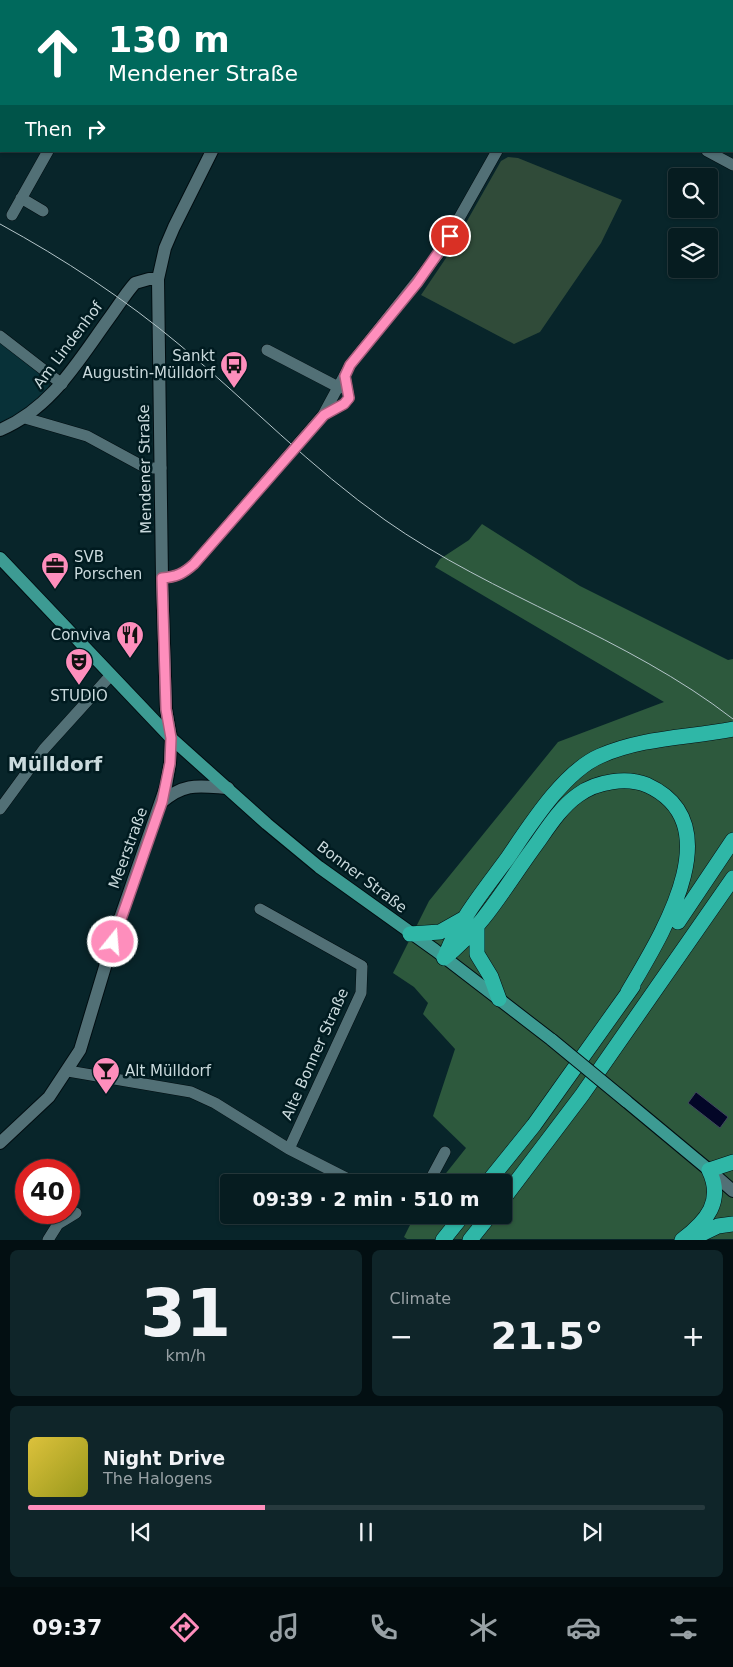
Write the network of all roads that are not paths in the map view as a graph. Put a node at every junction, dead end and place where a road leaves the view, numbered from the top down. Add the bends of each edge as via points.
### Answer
1 (47, 152) edge
2 (211, 152) edge
3 (496, 152) edge
4 (709, 152) edge
5 (733, 165) edge
6 (21, 198) junction
7 (43, 211) dead end
8 (12, 215) dead end
9 (158, 280) junction
10 (0, 336) edge
11 (267, 350) dead end
12 (345, 376) junction
13 (62, 384) junction
14 (340, 388) junction
15 (324, 415) junction
16 (25, 418) junction
17 (0, 430) edge
18 (161, 468) junction
19 (0, 558) edge
20 (162, 578) junction
21 (111, 675) junction
22 (733, 729) edge
23 (171, 738) junction
24 (228, 788) junction
25 (162, 802) junction
26 (0, 809) edge
27 (733, 840) edge
28 (733, 878) edge
29 (260, 909) dead end
30 (471, 921) junction
31 (410, 934) junction
32 (444, 958) junction
33 (628, 992) junction
34 (499, 999) junction
35 (68, 1071) junction
36 (0, 1143) edge
37 (289, 1149) junction
38 (445, 1152) dead end
39 (733, 1162) edge
40 (709, 1170) junction
41 (338, 1174) edge
42 (433, 1174) edge
43 (494, 1174) edge
44 (512, 1187) edge
45 (733, 1191) edge
46 (58, 1224) edge
47 (456, 1224) edge
48 (483, 1224) edge
49 (733, 1224) edge
50 (48, 1240) edge
51 (443, 1240) edge
52 (470, 1240) edge
53 (682, 1240) edge
54 (690, 1240) edge

1 - 6 street
2 - 9 street, Mendener Straße via 174,226
3 - 12 street via 440,252 350,365
4 - 5 street
6 - 7 street
6 - 8 street
9 - 13 street, Am Lindenhof via 149,279 131,288
9 - 18 street, Mendener Straße
10 - 13 street
11 - 14 street
12 - 14 street
12 - 15 street via 349,398
13 - 16 street, Am Lindenhof
14 - 15 street
15 - 20 street via 194,564 174,578
16 - 17 street, Am Lindenhof
16 - 18 street via 87,436 146,468
18 - 20 street, Mendener Straße
19 - 21 main road, Bonner Straße
20 - 23 street, Mendener Straße via 166,709
21 - 23 main road, Bonner Straße
21 - 26 street via 44,749
22 - 30 highway via 634,743 598,756 555,793
23 - 24 main road, Bonner Straße
23 - 25 street, Meerstraße
24 - 25 street via 183,787
24 - 31 main road, Bonner Straße via 319,867
25 - 35 street, Meerstraße via 117,927 92,1018
27 - 33 highway
28 - 44 highway via 582,1095
29 - 37 street, Alte Bonner Straße via 362,966 361,994
30 - 31 highway via 440,932
30 - 32 highway via 457,948
30 - 33 highway via 558,814 579,794 606,783 636,781 662,791 678,806 688,824 692,852 689,878 678,906
30 - 34 highway via 478,954
31 - 32 main road, Bonner Straße
32 - 34 main road, Bonner Straße
33 - 43 highway
34 - 40 main road, Bonner Straße, bridge
35 - 36 street, Meerstraße via 49,1097
35 - 37 street via 192,1092
37 - 41 street
38 - 42 street
39 - 40 highway
40 - 45 street, Bonner Straße
40 - 53 highway via 716,1183 715,1200 700,1225
46 - 50 street
47 - 51 highway
48 - 52 highway
49 - 54 highway via 718,1226

